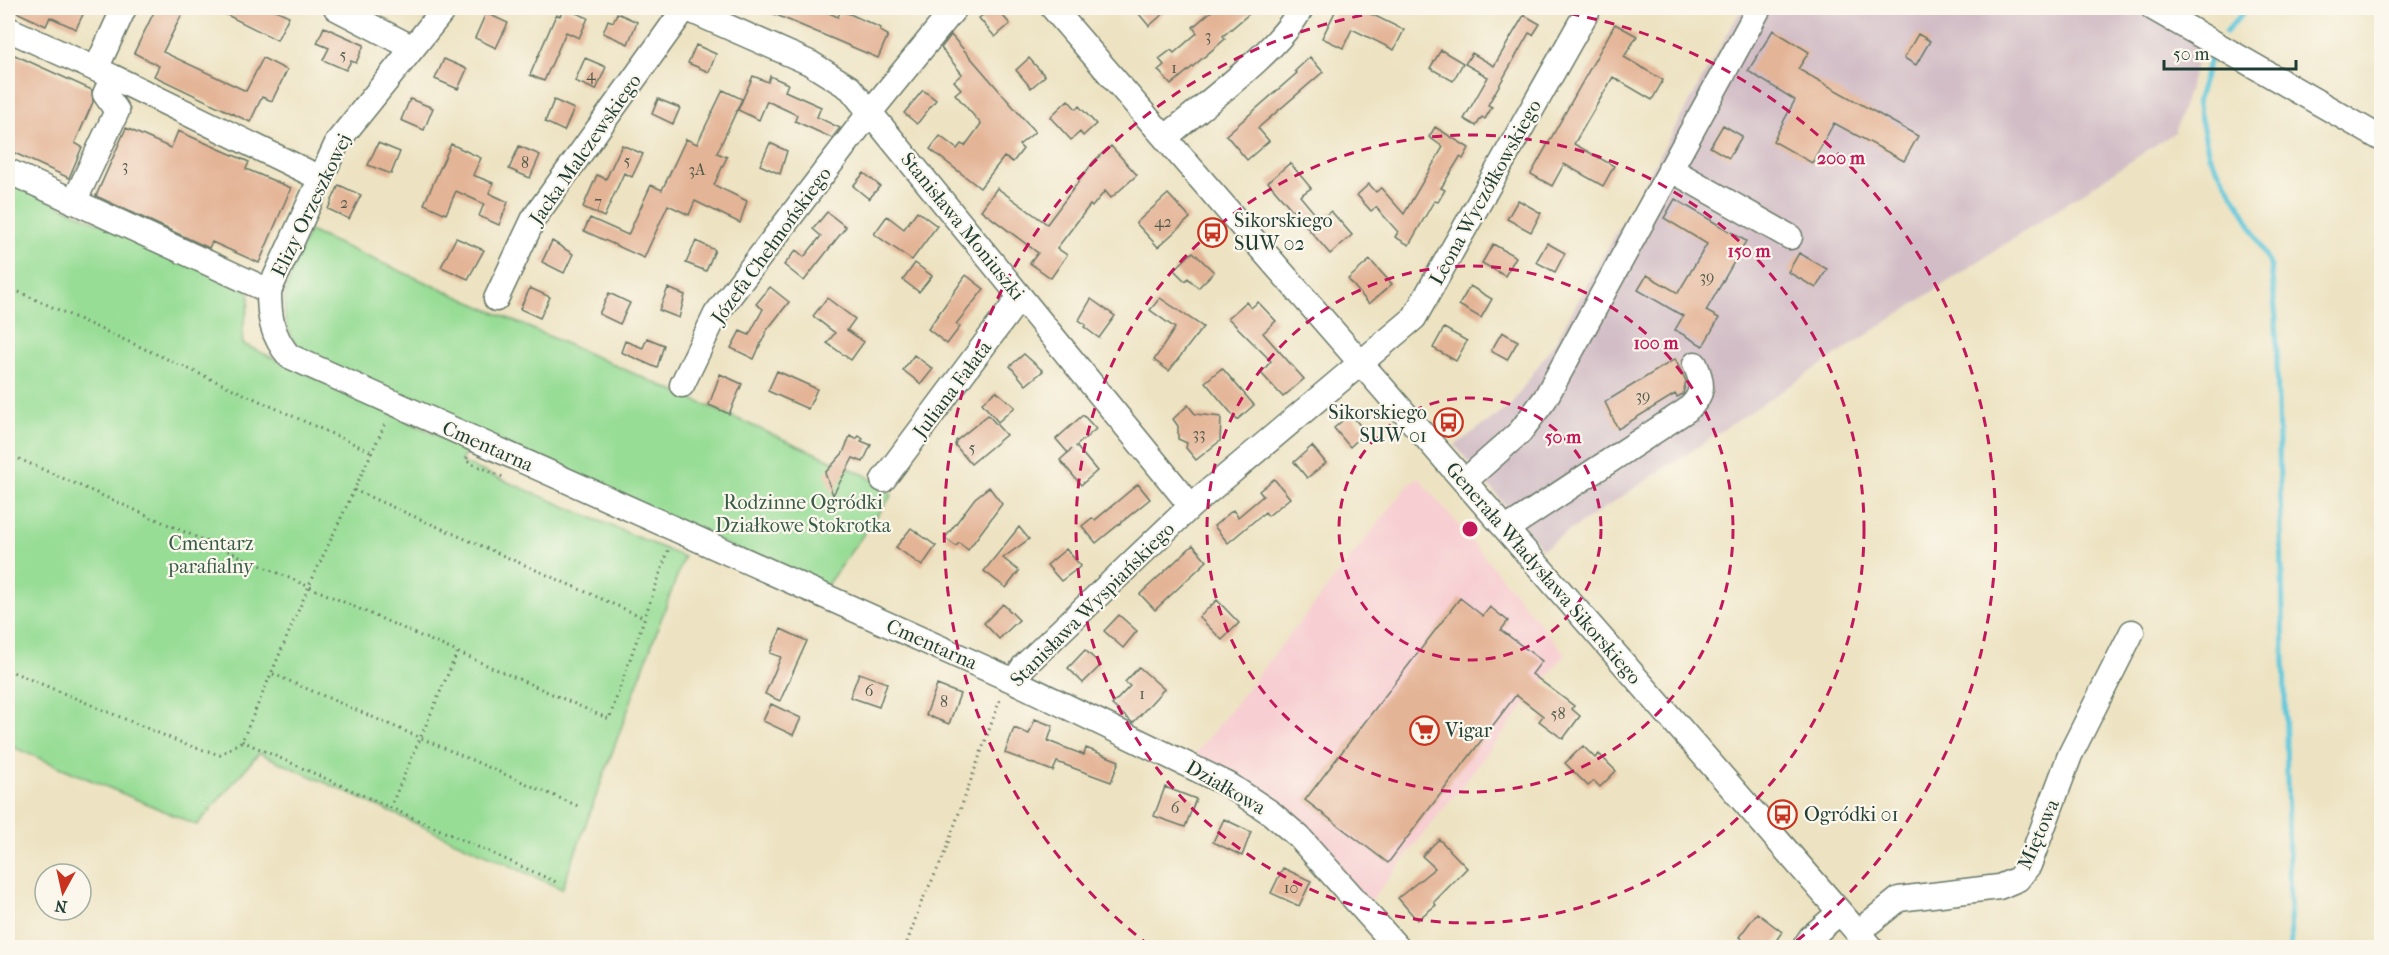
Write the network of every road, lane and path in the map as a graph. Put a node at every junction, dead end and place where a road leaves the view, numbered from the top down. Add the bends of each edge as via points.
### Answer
1 (124, 8) edge
2 (336, 8) edge
3 (445, 8) edge
4 (685, 8) edge
5 (955, 8) edge
6 (1053, 8) edge
7 (1301, 8) edge
8 (1589, 8) edge
9 (1759, 8) edge
10 (2153, 8) edge
11 (8, 29) edge
12 (413, 48) junction
13 (104, 73) junction
14 (871, 111) junction
15 (1165, 138) junction
16 (2382, 139) edge
17 (1670, 169) junction
18 (8, 171) edge
19 (320, 178) junction
20 (74, 202) junction
21 (1790, 237) dead end
22 (8, 287) edge
23 (269, 291) junction
24 (1020, 297) junction
25 (496, 299) dead end
26 (1362, 362) junction
27 (1695, 364) dead end
28 (682, 385) dead end
29 (394, 404) junction
30 (372, 452) junction
31 (468, 453) dead end
32 (8, 454) edge
33 (509, 479) dead end
34 (883, 480) dead end
35 (1465, 481) junction
36 (354, 490) junction
37 (1191, 506) junction
38 (1506, 530) junction
39 (659, 544) dead end
40 (309, 586) junction
41 (645, 618) junction
42 (2132, 632) dead end
43 (457, 653) junction
44 (8, 670) edge
45 (273, 674) junction
46 (1014, 681) junction
47 (418, 737) junction
48 (242, 741) junction
49 (578, 806) dead end
50 (390, 808) junction
51 (556, 882) dead end
52 (1840, 912) junction
53 (1865, 940) edge
54 (905, 948) edge
55 (1398, 948) edge
56 (1804, 948) edge

1 - 13 street
2 - 12 street
3 - 12 street, Elizy Orzeszkowej
4 - 14 street, Stanisława Moniuszki via 810,63 850,88
4 - 25 street, Jacka Malczewskiego via 534,218
5 - 14 street, Józefa Chełmońskiego
6 - 15 street, Generała Władysława Sikorskiego
7 - 15 street via 1273,45
8 - 26 street, Leona Wyczółkowskiego via 1414,318
9 - 17 street
10 - 16 street
11 - 13 street
12 - 19 street, Elizy Orzeszkowej via 338,141
13 - 19 street
13 - 20 street via 105,94 117,111
14 - 24 street, Stanisława Moniuszki
14 - 28 street, Józefa Chełmońskiego via 717,314
15 - 26 street, Generała Władysława Sikorskiego
17 - 21 street
17 - 35 street via 1545,399 1520,432
18 - 20 street
19 - 23 street, Elizy Orzeszkowej
20 - 23 street
22 - 30 path
23 - 29 street, Cmentarna via 269,318 278,343 290,356
24 - 34 street, Juliana Fałata
24 - 37 street, Stanisława Moniuszki
26 - 35 street, Generała Władysława Sikorskiego
26 - 37 street, Stanisława Wyspiańskiego
27 - 38 street via 1703,381 1700,399
29 - 30 path
29 - 46 street, Cmentarna
30 - 36 path
31 - 33 path via 466,460
32 - 40 path
35 - 38 street, Generała Władysława Sikorskiego
36 - 40 path
36 - 41 path
37 - 46 street, Stanisława Wyspiańskiego via 1024,666
38 - 52 street, Generała Władysława Sikorskiego
39 - 41 path via 670,548
40 - 43 path
40 - 45 path
41 - 43 path via 609,719
42 - 53 street, Miętowa via 2070,755 2029,865 2018,879 1999,887 1899,899
43 - 47 path
44 - 48 path via 220,756
45 - 47 path
45 - 48 path
46 - 54 path, Stanisława Wyspiańskiego via 1003,692 942,860
46 - 55 street, Działkowa via 1229,786 1271,813 1299,837
47 - 49 path
47 - 50 path
48 - 50 path
50 - 51 path
52 - 53 street, Generała Władysława Sikorskiego
52 - 56 street

